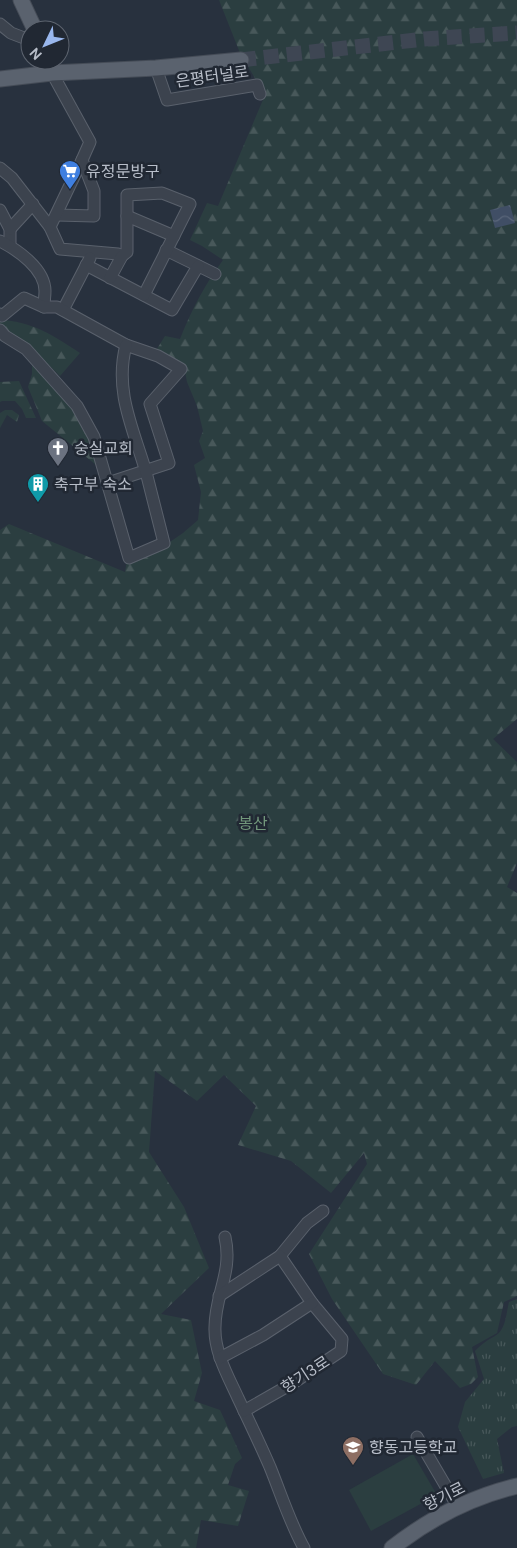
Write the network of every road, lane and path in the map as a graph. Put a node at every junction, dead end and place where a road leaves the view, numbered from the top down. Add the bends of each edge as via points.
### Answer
1 (21, 0) edge
2 (30, 20) edge
3 (0, 24) edge
4 (20, 36) edge
5 (241, 60) tunnel mouth
6 (70, 67) edge
7 (156, 68) junction
8 (38, 70) edge
9 (52, 70) edge
10 (0, 79) edge
11 (260, 94) dead end
12 (82, 160) junction
13 (0, 168) edge
14 (33, 204) junction
15 (0, 210) edge
16 (57, 214) junction
17 (127, 216) junction
18 (50, 227) junction
19 (10, 229) junction
20 (174, 236) junction
21 (5, 243) edge
22 (166, 250) junction
23 (94, 252) junction
24 (122, 256) junction
25 (86, 265) junction
26 (198, 266) junction
27 (215, 274) dead end
28 (110, 278) junction
29 (144, 295) junction
30 (44, 307) junction
31 (63, 310) junction
32 (0, 314) edge
33 (0, 330) edge
34 (126, 345) junction
35 (145, 471) junction
36 (108, 484) junction
37 (323, 1211) dead end
38 (225, 1237) dead end
39 (280, 1256) junction
40 (219, 1296) junction
41 (312, 1303) junction
42 (220, 1358) junction
43 (244, 1411) junction
44 (417, 1437) dead end
45 (517, 1486) edge
46 (458, 1506) junction
47 (304, 1548) edge
48 (392, 1548) edge

1 - 2 main road
3 - 4 street
5 - 7 main road, 은평터널로
6 - 7 main road, 은평터널로
7 - 11 street, 은평터널로 via 167,100 257,84
8 - 10 main road, 은평터널로
9 - 12 street via 90,142
12 - 16 street
12 - 16 street via 94,192 94,216
13 - 14 street
14 - 18 street
14 - 19 street
15 - 19 street
16 - 18 street
17 - 20 street
17 - 20 street via 127,195 162,193 190,204
17 - 24 street via 127,252
18 - 23 street via 60,249
19 - 21 street
20 - 22 street
21 - 30 street via 38,269 45,290
22 - 26 street
22 - 29 street
23 - 24 street
23 - 25 street
24 - 28 street
25 - 28 street
25 - 31 street
26 - 27 street
26 - 29 street via 172,310
28 - 29 street
30 - 31 street via 56,306
30 - 32 street via 24,298 2,316
31 - 34 street
33 - 36 street via 26,349 77,406 94,437
34 - 35 street via 121,362 122,387
34 - 35 street via 158,356 181,369 150,404 169,463
35 - 36 street
35 - 36 street via 164,543 129,558
37 - 39 street via 307,1223
38 - 40 street via 228,1265
39 - 40 street
39 - 41 street, 향기3로
40 - 42 street via 215,1327
41 - 42 street
41 - 43 street, 향기3로 via 342,1339 341,1351
42 - 43 street
43 - 47 street
44 - 46 street
45 - 46 main road, 향기로
46 - 48 main road, 향기로

